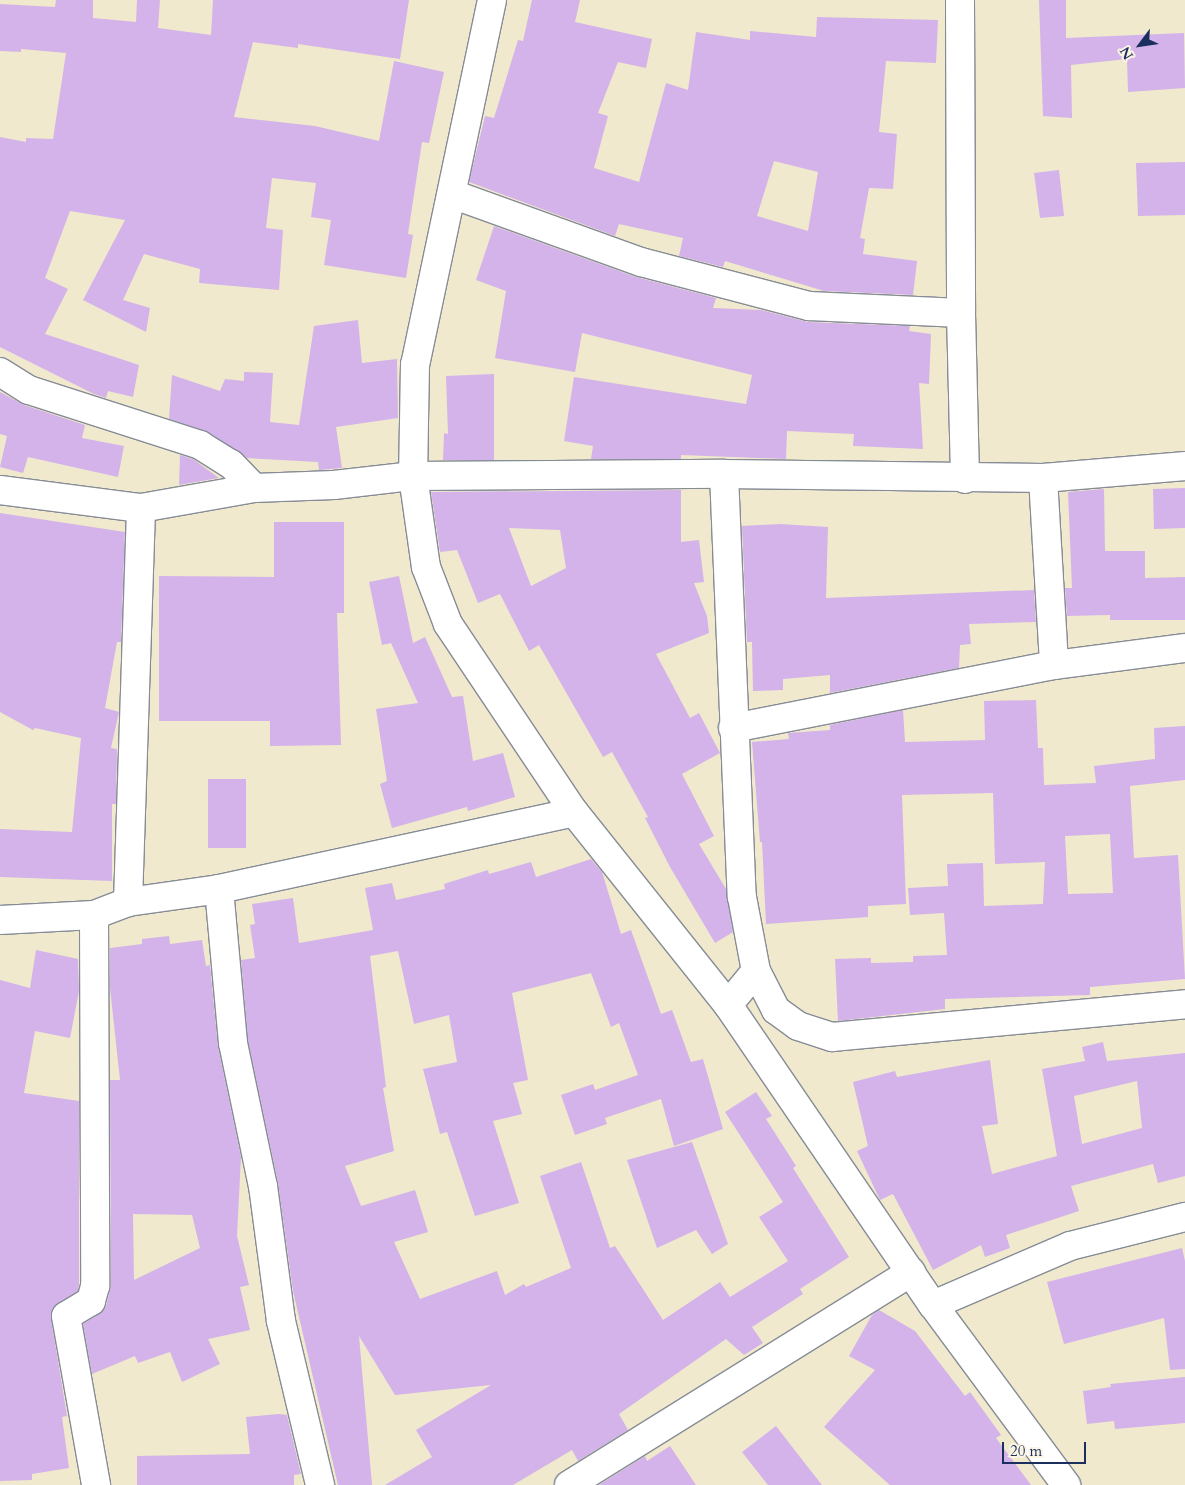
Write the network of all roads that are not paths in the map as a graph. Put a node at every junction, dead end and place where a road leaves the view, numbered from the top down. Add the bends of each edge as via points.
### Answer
1 (492, 0) edge
2 (960, 0) edge
3 (452, 194) junction
4 (961, 313) junction
5 (0, 372) edge
6 (1185, 466) edge
7 (724, 474) junction
8 (413, 476) junction
9 (1043, 478) junction
10 (965, 479) junction
11 (254, 488) junction
12 (0, 490) edge
13 (141, 508) junction
14 (1185, 648) edge
15 (1054, 665) junction
16 (733, 728) junction
17 (574, 812) junction
18 (219, 889) junction
19 (128, 902) junction
20 (94, 915) junction
21 (0, 920) edge
22 (756, 972) junction
23 (1185, 1004) edge
24 (728, 1005) junction
25 (1185, 1218) edge
26 (912, 1272) junction
27 (932, 1305) junction
28 (96, 1485) edge
29 (320, 1485) edge
30 (569, 1485) edge
31 (1066, 1485) edge

1 - 3 street
2 - 4 street
3 - 4 street via 641,262 809,306
3 - 8 street via 415,364
4 - 10 street
5 - 11 street via 29,390 200,445 231,464
6 - 9 street
7 - 8 street
7 - 10 street
7 - 16 street
8 - 11 street via 334,485
8 - 17 street via 426,567 448,624
9 - 10 street
9 - 15 street
11 - 13 street
12 - 13 street
13 - 19 street
14 - 15 street
15 - 16 street
16 - 22 street via 742,897
17 - 18 street
17 - 24 street
18 - 19 street
18 - 29 street via 232,1043 262,1186 282,1321
19 - 20 street
20 - 21 street
20 - 28 street via 95,1286 91,1301 66,1316
22 - 23 street via 776,1010 798,1026 832,1037
22 - 24 street
24 - 26 street
25 - 27 street via 1070,1246
26 - 27 street
26 - 30 street
27 - 31 street

